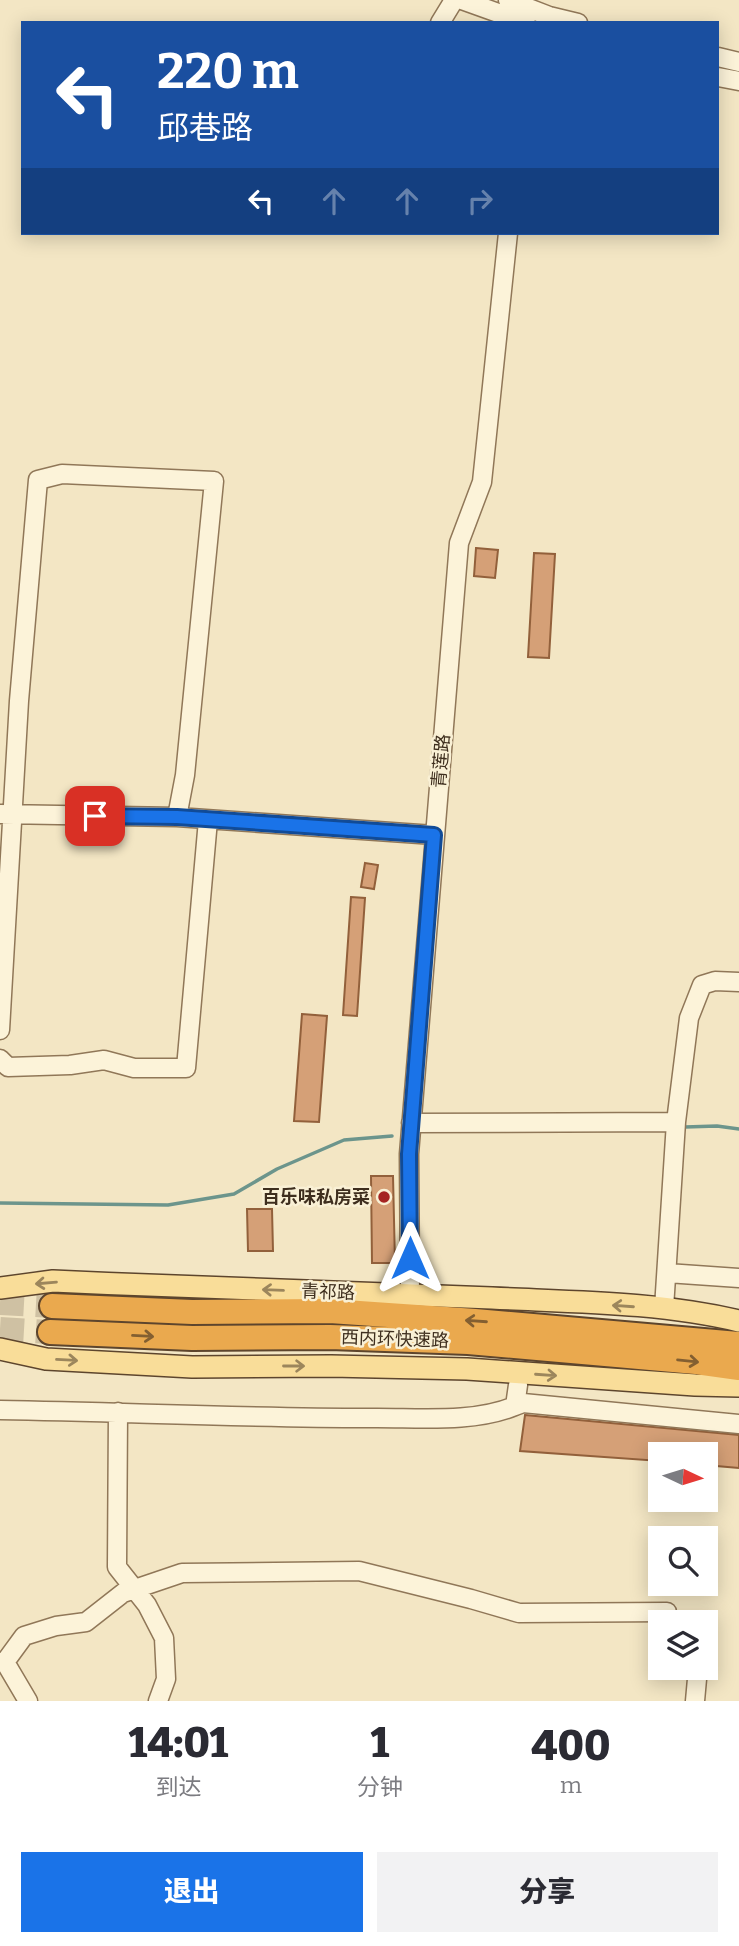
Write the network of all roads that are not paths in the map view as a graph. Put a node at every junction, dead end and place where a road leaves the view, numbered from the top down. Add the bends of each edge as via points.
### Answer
1 (454, 0) edge
2 (462, 0) edge
3 (508, 0) edge
4 (550, 13) edge
5 (441, 21) edge
6 (520, 21) edge
7 (572, 21) edge
8 (719, 57) edge
9 (739, 62) edge
10 (719, 77) edge
11 (739, 81) edge
12 (508, 235) edge
13 (6, 815) edge
14 (177, 817) junction
15 (208, 820) junction
16 (434, 835) junction
17 (739, 982) edge
18 (0, 1030) edge
19 (0, 1059) edge
20 (676, 1122) junction
21 (411, 1123) junction
22 (667, 1273) junction
23 (739, 1278) edge
24 (0, 1288) edge
25 (410, 1294) junction
26 (52, 1306) tunnel mouth
27 (664, 1308) junction
28 (739, 1321) edge
29 (50, 1332) tunnel mouth
30 (739, 1344) edge
31 (0, 1349) edge
32 (739, 1368) edge
33 (518, 1385) dead end
34 (739, 1386) edge
35 (515, 1406) junction
36 (0, 1410) edge
37 (118, 1412) junction
38 (739, 1424) edge
39 (134, 1589) junction
40 (648, 1612) edge
41 (3, 1662) edge
42 (697, 1680) edge
43 (28, 1701) edge
44 (158, 1701) edge
45 (695, 1701) edge

1 - 5 street
2 - 6 street
3 - 4 street
4 - 7 street
8 - 9 street
10 - 11 street
12 - 16 street, 青莲路 via 482,482 458,543
13 - 14 street
13 - 14 street via 38,481 62,474 214,481
13 - 18 street
14 - 15 street
15 - 16 street
15 - 19 street via 186,1068 134,1068 104,1060 8,1067
16 - 21 street, 青莲路
17 - 20 street via 702,985 689,1018
20 - 21 street
20 - 22 street
21 - 25 street, 青莲路
22 - 23 street
22 - 27 street
25 -> 24 main road, 青祁路 via 53,1282
27 -> 25 main road, 青祁路
30 -> 26 highway, 西内环快速路 via 330,1311
27 - 28 main road, 青祁路
29 -> 32 highway, 西内环快速路 via 468,1342
31 -> 34 main road via 46,1359 178,1366 453,1369
33 - 35 street
35 - 37 street via 500,1413 463,1417 283,1418
35 - 38 street via 523,1403
36 - 37 street
37 - 39 street via 117,1567
39 - 40 street via 182,1573 359,1571 519,1613
39 - 41 street via 86,1622 24,1636
39 - 44 street via 164,1638 166,1679
41 - 43 street
42 - 45 street

